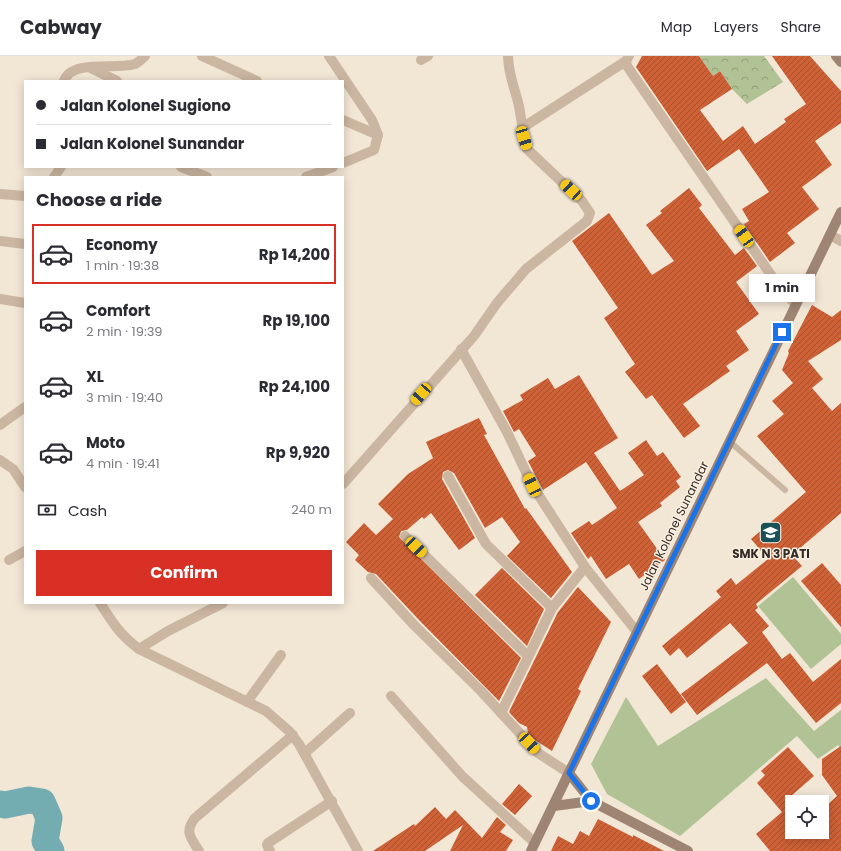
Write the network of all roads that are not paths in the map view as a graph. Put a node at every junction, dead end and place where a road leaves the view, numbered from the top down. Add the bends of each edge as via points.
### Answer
1 (145, 56) edge
2 (202, 56) edge
3 (329, 56) edge
4 (508, 56) edge
5 (836, 56) edge
6 (627, 58) edge
7 (841, 62) edge
8 (89, 68) junction
9 (64, 80) edge
10 (115, 80) edge
11 (255, 80) edge
12 (344, 120) edge
13 (522, 128) junction
14 (378, 135) junction
15 (344, 163) edge
16 (184, 168) edge
17 (313, 168) edge
18 (331, 168) edge
19 (322, 172) junction
20 (204, 176) edge
21 (309, 176) edge
22 (0, 194) edge
23 (24, 196) edge
24 (841, 212) edge
25 (830, 235) junction
26 (0, 241) edge
27 (841, 241) edge
28 (24, 244) edge
29 (0, 299) edge
30 (24, 303) edge
31 (795, 304) junction
32 (461, 349) junction
33 (24, 408) edge
34 (0, 425) edge
35 (729, 441) junction
36 (0, 460) edge
37 (448, 476) dead end
38 (344, 483) edge
39 (24, 486) edge
40 (785, 490) dead end
41 (405, 536) dead end
42 (24, 552) edge
43 (9, 560) dead end
44 (585, 567) junction
45 (371, 578) dead end
46 (101, 604) edge
47 (220, 604) edge
48 (552, 608) junction
49 (637, 632) junction
50 (139, 649) junction
51 (281, 655) dead end
52 (528, 656) junction
53 (391, 696) dead end
54 (247, 702) junction
55 (350, 713) dead end
56 (501, 713) junction
57 (293, 735) junction
58 (305, 753) junction
59 (569, 773) junction
60 (332, 801) junction
61 (591, 801) junction
62 (554, 806) junction
63 (533, 847) edge
64 (675, 848) edge
65 (199, 851) edge
66 (270, 851) edge
67 (358, 851) edge
68 (688, 851) edge

1 - 8 street via 136,63 126,66
2 - 11 street
3 - 14 street via 372,120
4 - 13 street via 508,67 519,104
5 - 7 main road
6 - 13 street
6 - 31 street via 627,66 771,275
8 - 9 street via 72,71
8 - 10 street
12 - 14 street
13 - 32 street via 527,149 582,200 590,213 587,221 526,269
14 - 15 street via 374,150
16 - 20 street
17 - 19 street
18 - 19 street
19 - 21 street
22 - 23 street
24 - 25 main road, Jalan Kolonel Sunandar
25 - 27 street
25 - 31 main road, Jalan Kolonel Sunandar
26 - 28 street
29 - 30 street
31 - 35 main road, Jalan Kolonel Sunandar
32 - 38 street
32 - 44 street via 507,432 532,485
33 - 34 street
35 - 40 lane
35 - 49 main road, Jalan Kolonel Sunandar
36 - 39 street via 13,469
37 - 48 street via 486,544
41 - 52 street
42 - 43 street
44 - 48 street
44 - 49 street
45 - 56 street
46 - 50 street via 115,628
47 - 50 street
48 - 52 street
49 - 59 main road, Jalan Kolonel Sunandar
50 - 54 street
51 - 54 street
52 - 56 street
53 - 63 street via 462,776
54 - 57 street via 272,715
55 - 58 street
56 - 59 street via 538,753
57 - 58 street
57 - 65 street via 195,818 189,826 189,833
58 - 60 street
59 - 61 main road
59 - 62 main road, Jalan Kolonel Sunandar
60 - 66 street via 268,843
60 - 67 street
61 - 62 main road
61 - 64 main road
62 - 63 main road, Jalan Kolonel Sunandar
64 - 68 main road

